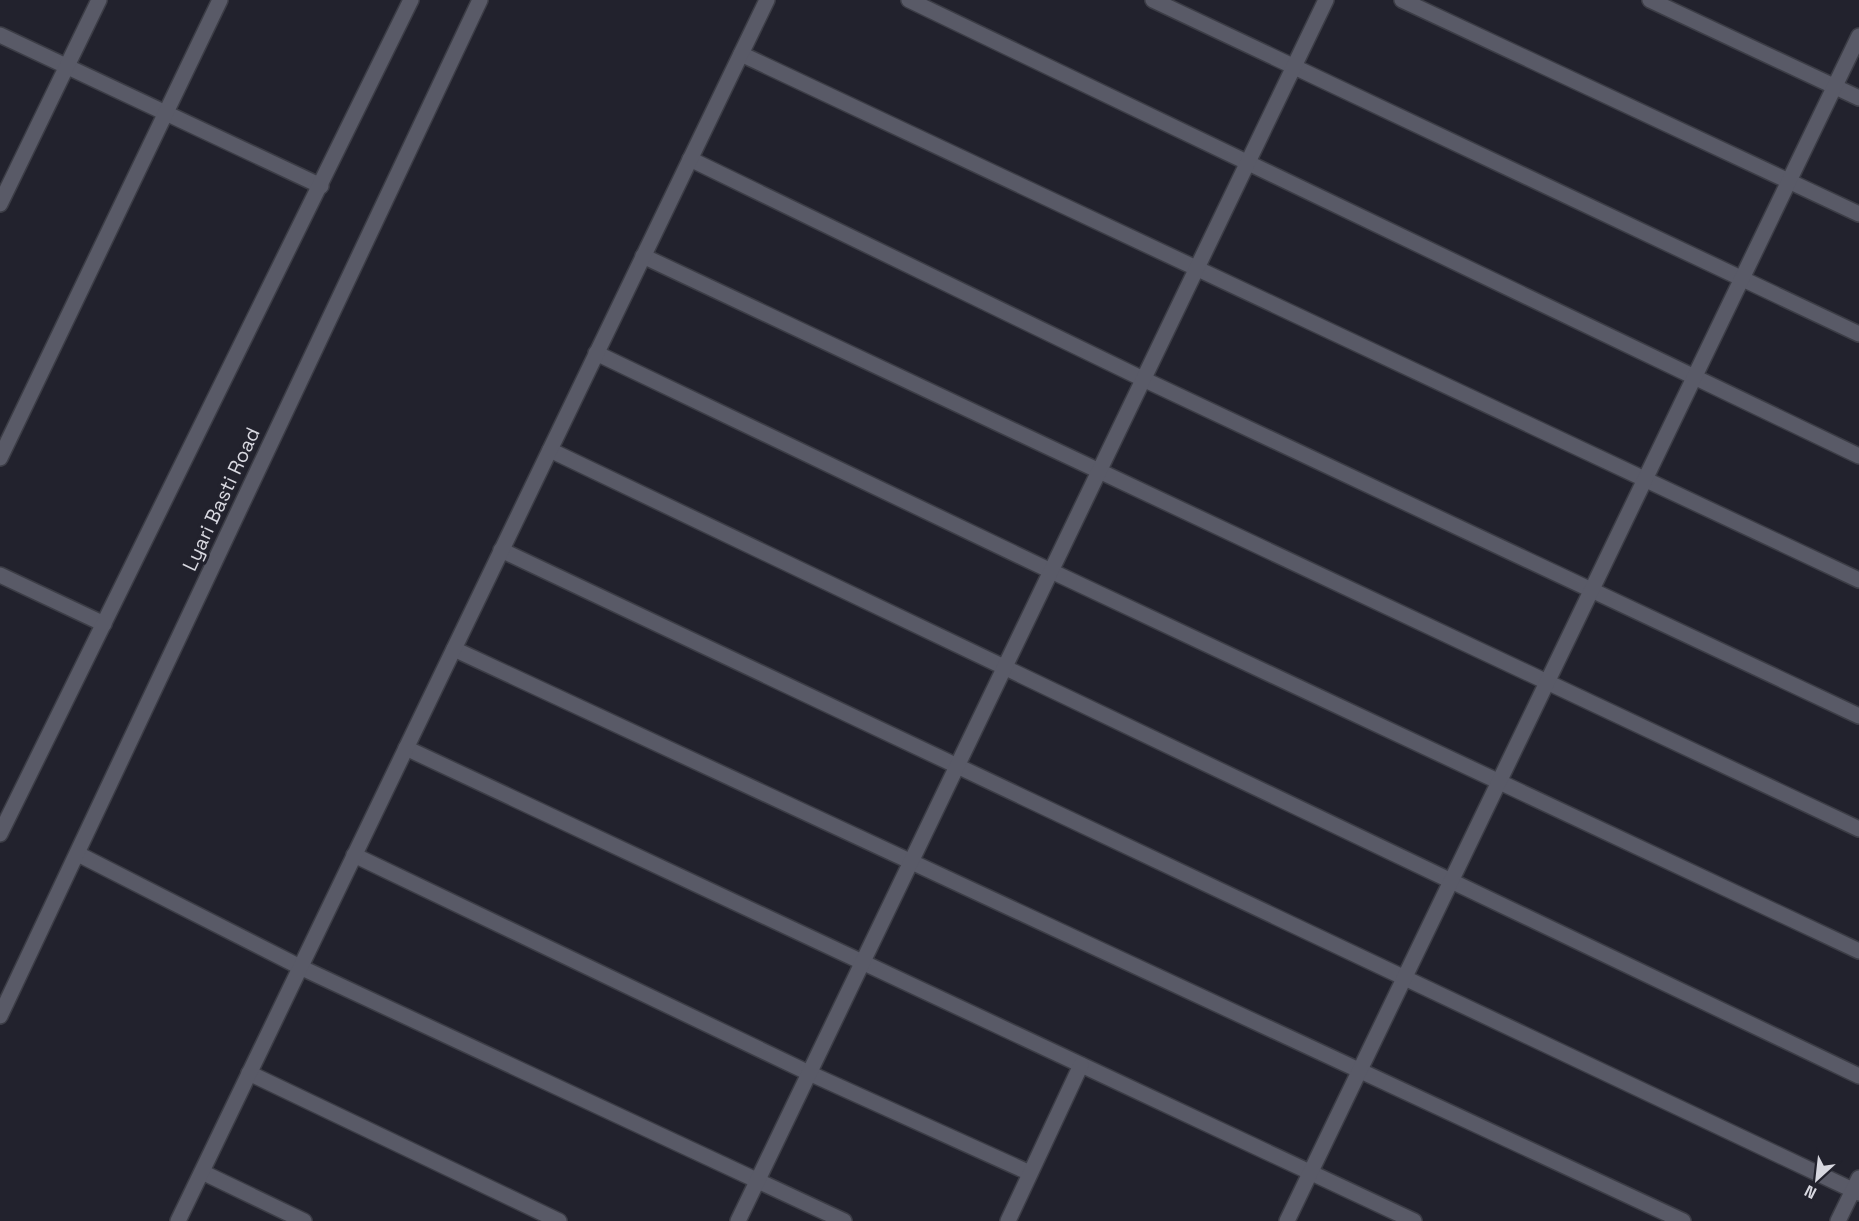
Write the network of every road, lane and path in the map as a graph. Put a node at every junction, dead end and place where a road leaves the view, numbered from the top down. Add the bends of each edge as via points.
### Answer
1 (99, 0) edge
2 (220, 0) edge
3 (411, 0) edge
4 (480, 0) edge
5 (767, 0) edge
6 (909, 0) edge
7 (1154, 0) edge
8 (1326, 0) edge
9 (1402, 0) edge
10 (1650, 0) edge
11 (0, 34) edge
12 (1859, 36) edge
13 (741, 54) junction
14 (67, 66) junction
15 (1293, 68) junction
16 (1834, 87) junction
17 (1859, 98) edge
18 (166, 113) junction
19 (690, 159) junction
20 (1248, 163) junction
21 (1789, 182) junction
22 (321, 186) junction
23 (0, 204) edge
24 (1859, 214) edge
25 (643, 256) junction
26 (1197, 267) junction
27 (1742, 279) junction
28 (1859, 334) edge
29 (596, 353) junction
30 (1694, 377) junction
31 (1143, 380) junction
32 (550, 450) junction
33 (1859, 456) edge
34 (0, 458) edge
35 (1099, 471) junction
36 (1645, 479) junction
37 (501, 550) junction
38 (1051, 571) junction
39 (0, 575) edge
40 (1859, 580) edge
41 (1592, 590) junction
42 (104, 624) junction
43 (454, 649) junction
44 (1004, 668) junction
45 (1547, 682) junction
46 (1859, 716) edge
47 (406, 748) junction
48 (957, 765) junction
49 (1499, 782) junction
50 (1859, 829) edge
51 (0, 834) edge
52 (78, 854) junction
53 (354, 855) junction
54 (912, 861) junction
55 (1451, 882) junction
56 (1859, 951) edge
57 (862, 962) junction
58 (300, 967) junction
59 (1404, 978) junction
60 (0, 1016) edge
61 (1081, 1065) junction
62 (1359, 1070) junction
63 (249, 1073) junction
64 (809, 1073) junction
65 (1859, 1076) edge
66 (202, 1172) junction
67 (1310, 1172) junction
68 (1030, 1173) junction
69 (758, 1180) junction
70 (1857, 1187) edge
71 (178, 1221) edge
72 (304, 1221) edge
73 (559, 1221) edge
74 (738, 1221) edge
75 (844, 1221) edge
76 (1008, 1221) edge
77 (1287, 1221) edge
78 (1414, 1221) edge
79 (1683, 1221) edge
80 (1838, 1221) edge

1 - 14 street
2 - 18 street
3 - 22 street
4 - 52 street, Lyari Basti Road
5 - 13 street
6 - 20 street
7 - 15 street
8 - 15 street
9 - 21 street
10 - 16 street
11 - 14 street
12 - 16 street
13 - 19 street
13 - 26 street
14 - 18 street
14 - 23 street
15 - 20 street
15 - 27 street
16 - 17 street
16 - 21 street
18 - 22 street
18 - 34 street
19 - 25 street
19 - 31 street
20 - 26 street
20 - 30 street
21 - 24 street
21 - 27 street
22 - 42 street
25 - 29 street
25 - 35 street
26 - 31 street
26 - 36 street
27 - 28 street
27 - 30 street
29 - 32 street
29 - 38 street
30 - 33 street
30 - 36 street
31 - 35 street
31 - 41 street
32 - 37 street
32 - 44 street
35 - 38 street
35 - 45 street
36 - 40 street
36 - 41 street
37 - 43 street
37 - 48 street
38 - 44 street
38 - 49 street
39 - 42 street
41 - 45 street
41 - 46 street
42 - 51 street
43 - 47 street
43 - 54 street
44 - 48 street
44 - 55 street
45 - 49 street
45 - 50 street
47 - 53 street
47 - 57 street
48 - 54 street
48 - 59 street
49 - 55 street
49 - 56 street
52 - 58 street
52 - 60 street, Lyari Basti Road
53 - 58 street
53 - 64 street
54 - 57 street
54 - 62 street
55 - 59 street
55 - 65 street
57 - 61 street
57 - 64 street
58 - 63 street
58 - 69 street
59 - 62 street
59 - 70 street
61 - 67 street
61 - 68 street
62 - 67 street
62 - 79 street
63 - 66 street
63 - 73 street
64 - 68 street
64 - 69 street
66 - 71 street
66 - 72 street
67 - 77 street
67 - 78 street
68 - 76 street
69 - 74 street
69 - 75 street
70 - 80 street

